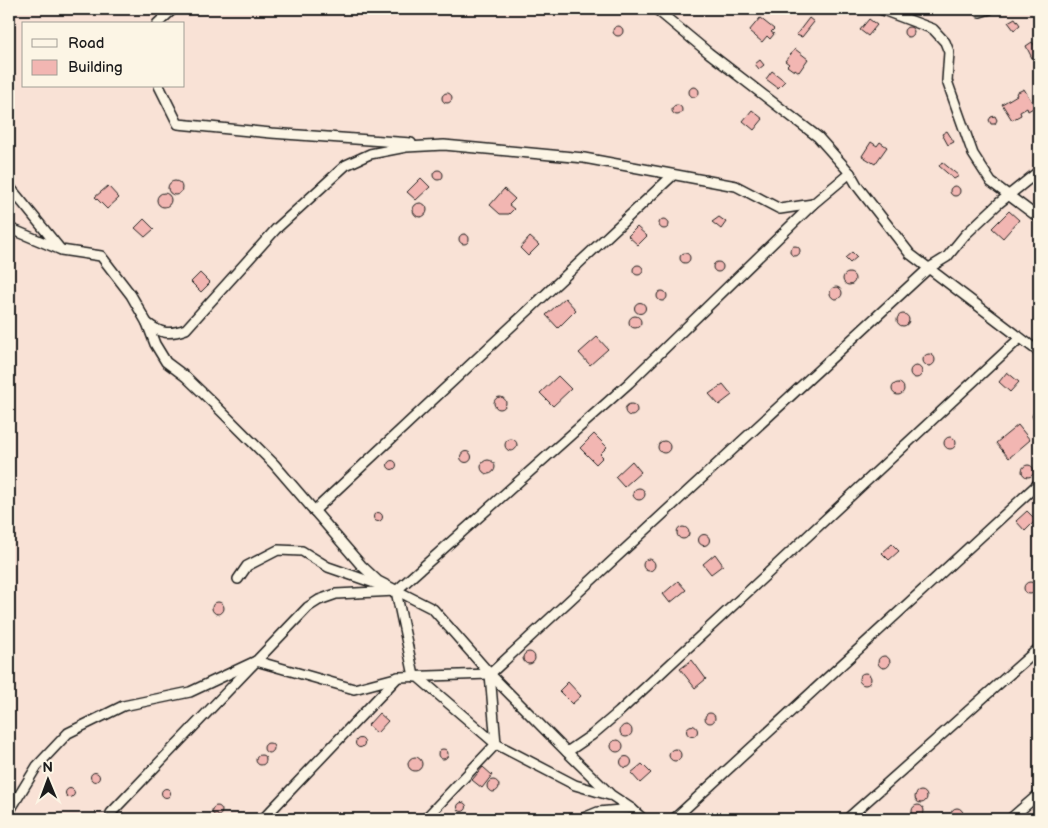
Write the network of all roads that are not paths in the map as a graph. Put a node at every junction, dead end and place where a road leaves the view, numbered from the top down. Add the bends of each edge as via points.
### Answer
1 (173, 9) edge
2 (656, 9) edge
3 (880, 9) edge
4 (990, 9) edge
5 (980, 12) dead end
6 (159, 22) edge
7 (160, 88) edge
8 (444, 145) junction
9 (1039, 171) edge
10 (850, 173) junction
11 (672, 176) junction
12 (9, 186) edge
13 (1008, 196) junction
14 (813, 204) junction
15 (1039, 218) edge
16 (9, 228) edge
17 (61, 250) junction
18 (929, 268) junction
19 (147, 323) junction
20 (1020, 338) junction
21 (1039, 352) edge
22 (1039, 483) edge
23 (314, 510) junction
24 (238, 578) dead end
25 (396, 591) junction
26 (1039, 648) edge
27 (256, 661) junction
28 (490, 674) junction
29 (414, 676) junction
30 (399, 677) junction
31 (496, 744) junction
32 (567, 752) junction
33 (1039, 794) edge
34 (611, 796) junction
35 (632, 809) junction
36 (9, 812) edge
37 (111, 813) dead end
38 (264, 819) edge
39 (425, 819) edge
40 (581, 819) edge
41 (643, 819) edge
42 (674, 819) edge
43 (848, 819) edge
44 (1010, 819) edge

1 - 6 street
2 - 10 street via 818,137
3 - 13 street via 933,29 945,42 949,52 947,81 973,154 991,182
4 - 5 street
7 - 8 street via 178,124
8 - 11 street via 584,158
8 - 19 street via 406,147 370,154 346,165 276,229 186,329 174,334 158,332
9 - 13 street
10 - 14 street
10 - 18 street via 910,254
11 - 14 street via 736,186 780,209
11 - 23 street
12 - 17 street
13 - 15 street
13 - 18 street via 947,257
14 - 25 street via 629,383
16 - 17 street
17 - 19 street via 101,256 131,295
18 - 20 street
18 - 28 street
19 - 23 street via 166,362 186,377 274,464
20 - 21 street
20 - 32 street via 619,712
22 - 42 street
23 - 25 street via 378,581
24 - 25 street via 247,566 278,550 302,551 328,567
25 - 27 street via 336,594 319,600 308,607
25 - 28 street via 433,609
25 - 29 street
26 - 43 street
27 - 30 street via 354,689
27 - 36 street via 190,692 122,706 68,733 37,766
27 - 37 street
28 - 29 street
28 - 31 street
28 - 32 street
29 - 30 street
29 - 31 street
30 - 38 street
31 - 34 street via 575,785
31 - 39 street
32 - 34 street
33 - 44 street
34 - 35 street
35 - 40 street via 598,812
35 - 41 street

